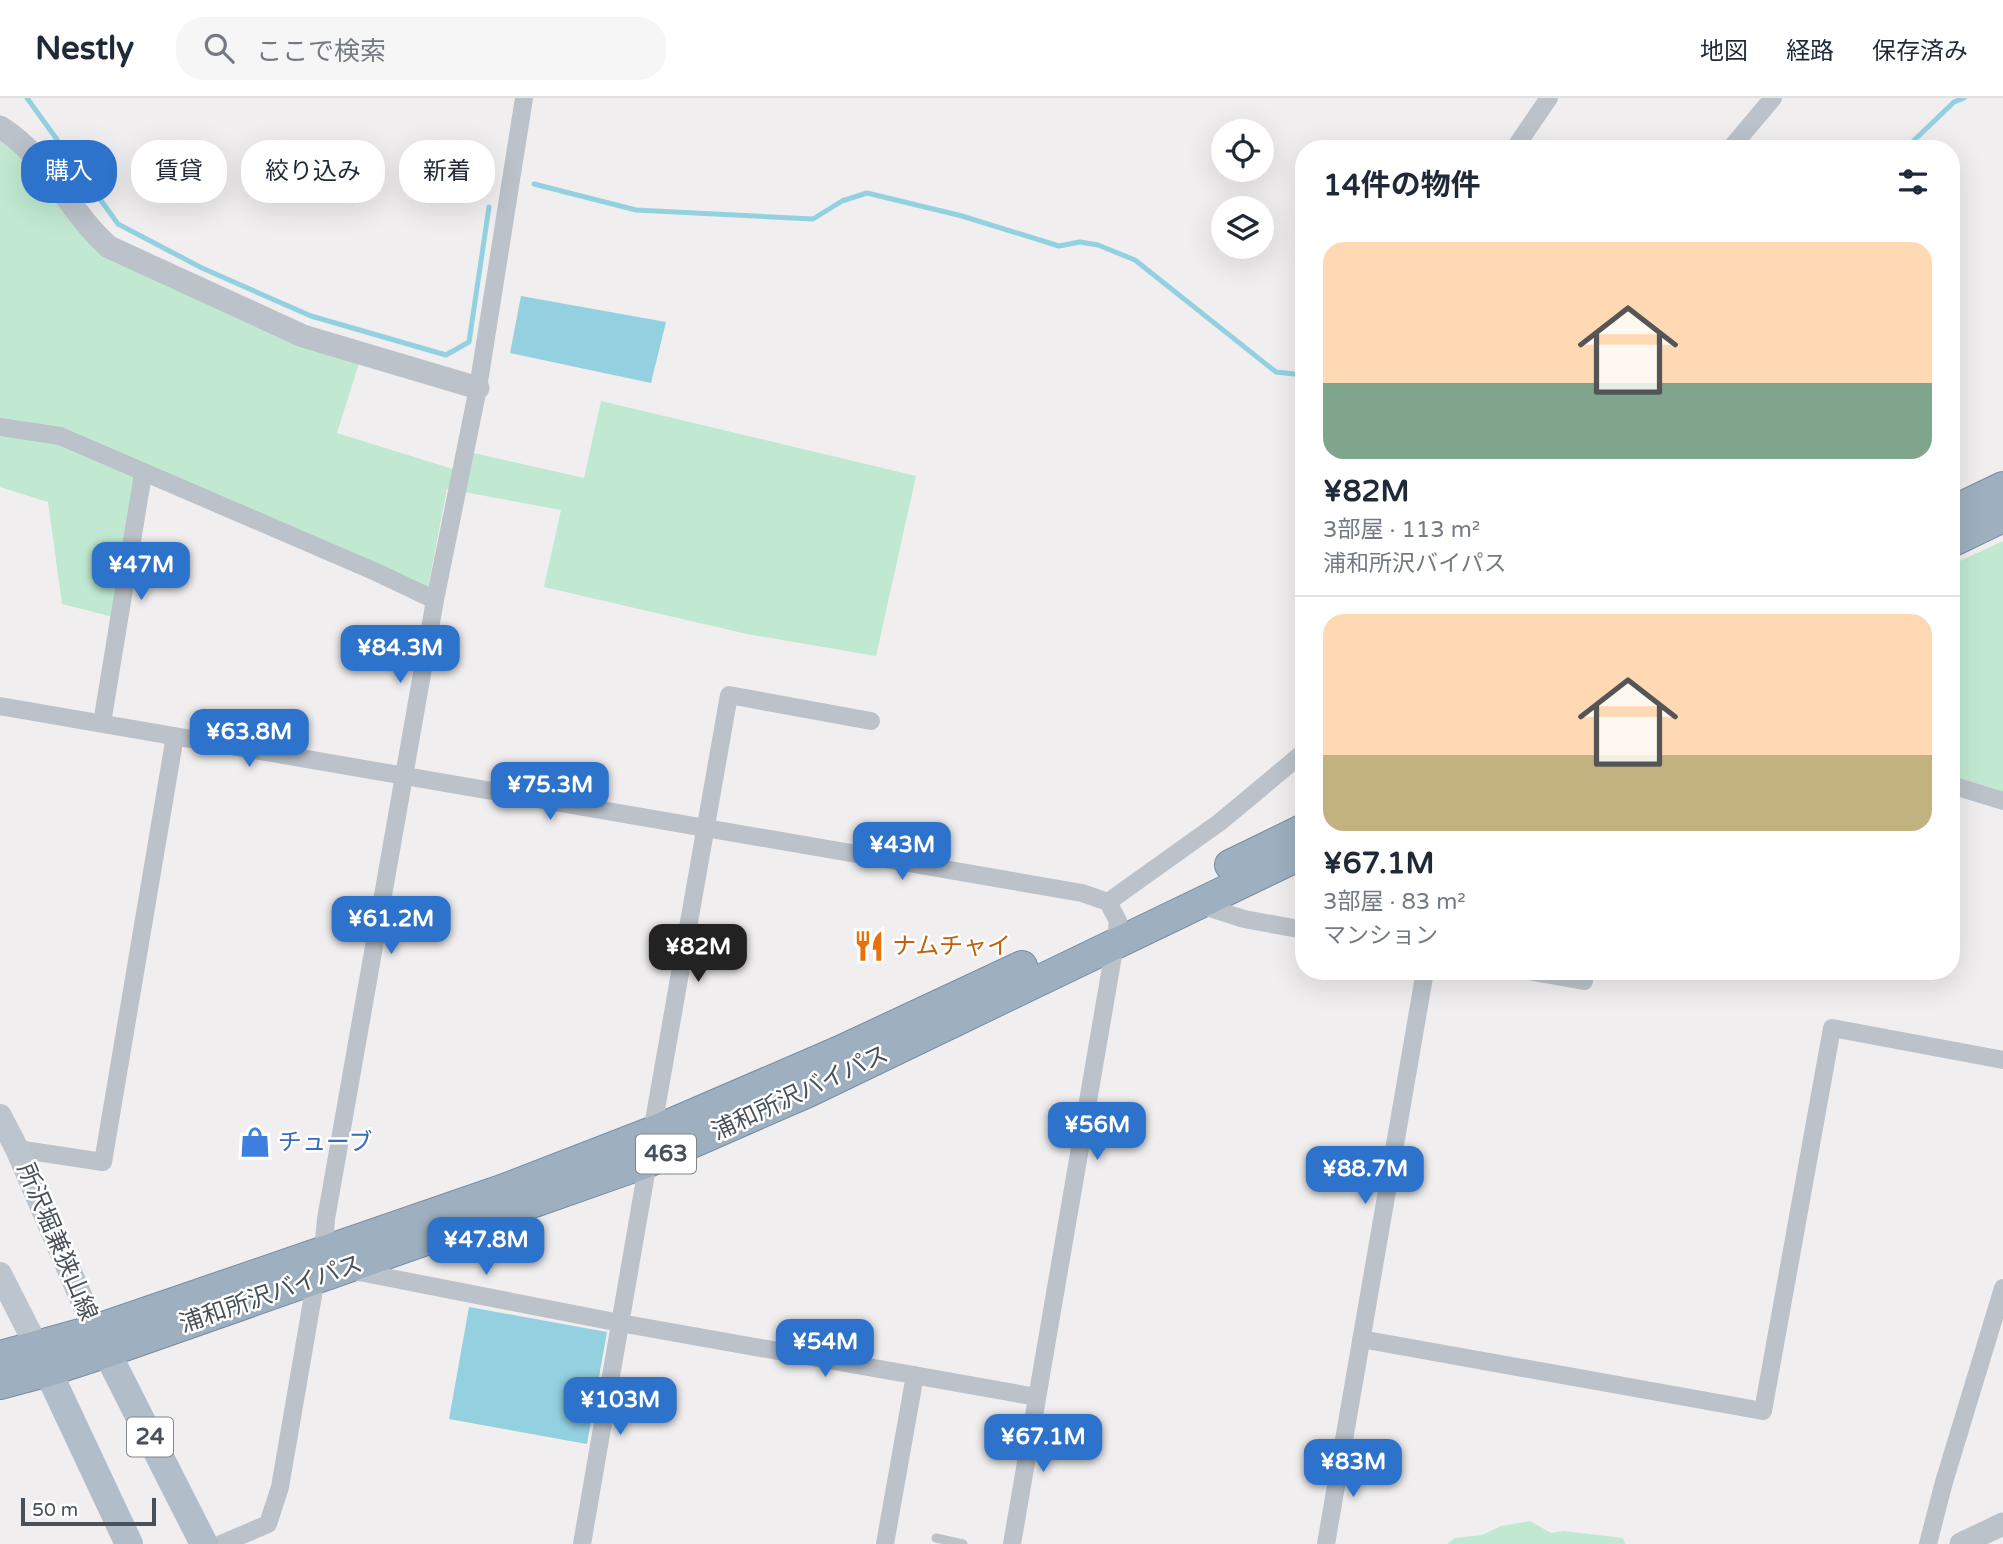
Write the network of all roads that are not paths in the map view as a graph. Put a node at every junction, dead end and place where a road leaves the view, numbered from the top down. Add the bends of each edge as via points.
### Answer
1 (524, 98) edge
2 (1549, 98) edge
3 (1773, 98) edge
4 (0, 127) edge
5 (1520, 140) edge
6 (1738, 140) edge
7 (478, 388) junction
8 (0, 427) edge
9 (143, 474) junction
10 (2003, 487) edge
11 (1960, 508) edge
12 (2003, 517) edge
13 (1960, 538) edge
14 (435, 600) junction
15 (0, 706) edge
16 (871, 721) dead end
17 (102, 723) junction
18 (175, 736) junction
19 (1295, 760) edge
20 (402, 777) junction
21 (1960, 788) edge
22 (2003, 801) edge
23 (705, 829) junction
24 (1295, 833) edge
25 (1295, 857) edge
26 (1197, 904) junction
27 (1114, 922) junction
28 (1295, 928) edge
29 (1423, 980) edge
30 (2003, 1060) edge
31 (0, 1116) edge
32 (650, 1147) junction
33 (18, 1149) junction
34 (327, 1266) junction
35 (0, 1274) edge
36 (2003, 1288) edge
37 (620, 1323) junction
38 (1362, 1339) junction
39 (101, 1341) junction
40 (0, 1356) edge
41 (43, 1359) junction
42 (915, 1375) junction
43 (0, 1384) edge
44 (1037, 1397) junction
45 (268, 1524) junction
46 (2003, 1524) edge
47 (936, 1538) dead end
48 (129, 1544) edge
49 (204, 1544) edge
50 (221, 1544) edge
51 (265, 1544) edge
52 (582, 1544) edge
53 (885, 1544) edge
54 (963, 1544) edge
55 (1012, 1544) edge
56 (1326, 1544) edge
57 (1928, 1544) edge
58 (1961, 1544) edge

1 - 7 street
2 - 5 street
3 - 6 street
4 - 7 street via 36,155 108,247 303,335
7 - 14 street
8 - 9 street via 60,436
9 - 14 street
9 - 17 street
10 - 11 highway
12 - 13 highway
14 - 20 street
15 - 17 street
16 - 23 street via 729,695
17 - 18 street
18 - 20 street
18 - 33 street via 103,1162
19 - 27 street via 1220,822
20 - 23 street
20 - 34 street via 328,1206
21 - 22 street
23 - 27 street via 1082,893
23 - 32 street
24 - 27 highway, 浦和所沢バイパス / 463
25 - 26 highway, 浦和所沢バイパス / 463
26 - 27 highway, 浦和所沢バイパス / 463
26 - 28 street
27 - 32 highway, 浦和所沢バイパス / 463
27 - 44 street
29 - 38 street
30 - 38 street via 1832,1028 1763,1411
31 - 33 main road, 所沢堀兼狭山線
32 - 34 highway, 浦和所沢バイパス / 463 via 502,1190
32 - 37 street
33 - 39 main road, 所沢堀兼狭山線
34 - 37 street
34 - 39 highway, 浦和所沢バイパス / 463
34 - 45 street
35 - 41 main road
36 - 57 street
37 - 42 street
37 - 52 street
38 - 56 street
39 - 41 highway, 浦和所沢バイパス / 463
39 - 49 main road, 24
40 - 41 highway, 浦和所沢バイパス / 463
41 - 43 highway, 浦和所沢バイパス / 463
41 - 48 main road, 24
42 - 44 street
42 - 53 street
44 - 55 street
45 - 50 street
45 - 51 street
46 - 58 street
47 - 54 lane

